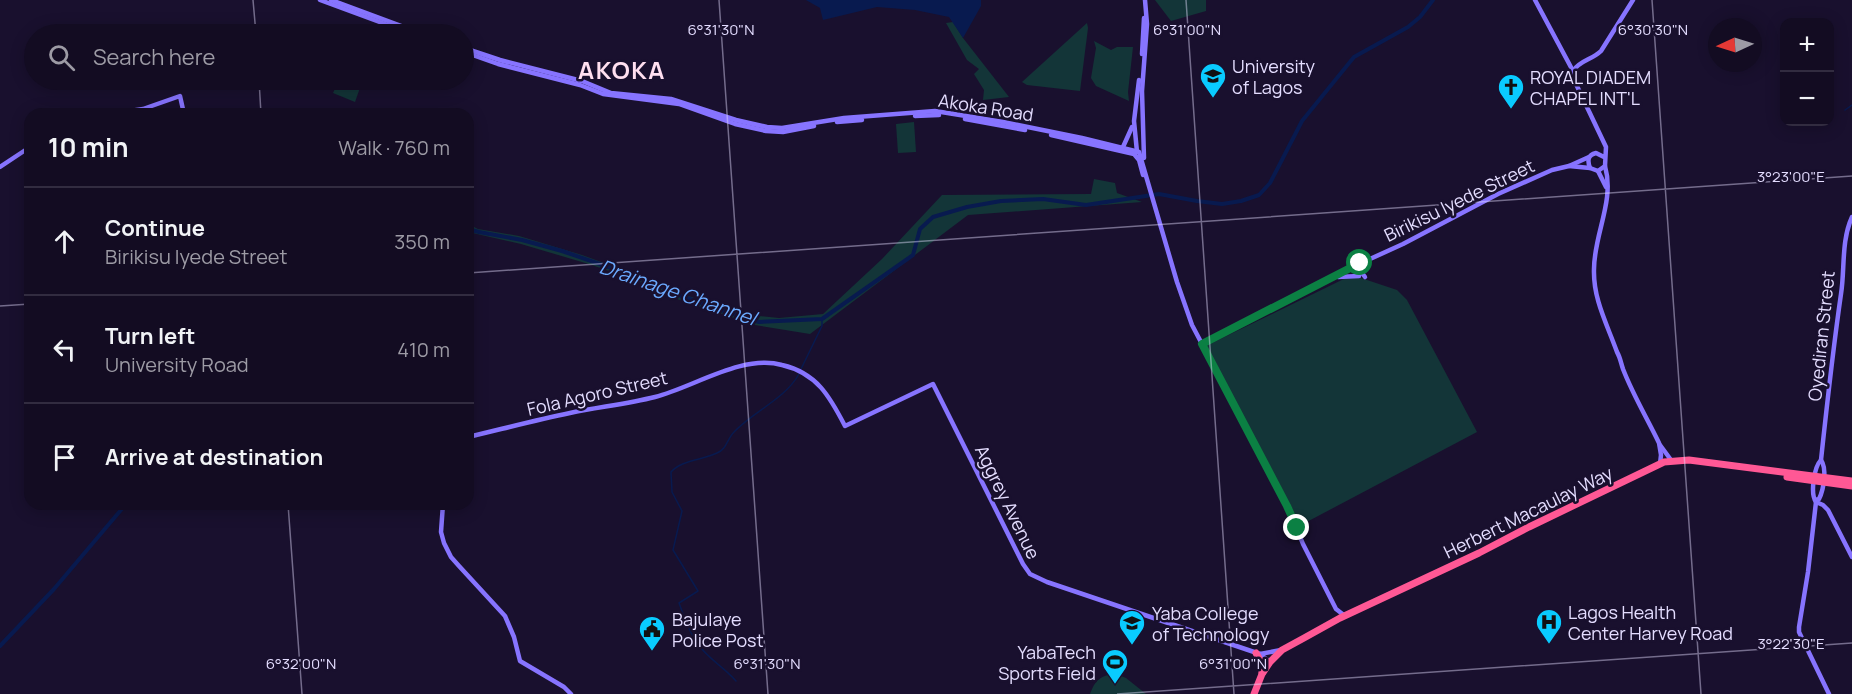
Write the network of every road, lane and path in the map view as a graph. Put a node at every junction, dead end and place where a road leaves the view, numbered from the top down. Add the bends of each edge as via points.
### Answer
1 (320, 0) edge
2 (332, 0) edge
3 (1143, 0) edge
4 (1535, 0) edge
5 (1634, 0) edge
6 (385, 24) edge
7 (396, 24) edge
8 (474, 54) edge
9 (1573, 71) junction
10 (146, 108) edge
11 (183, 108) edge
12 (1135, 112) junction
13 (935, 113) junction
14 (1144, 115) junction
15 (1134, 121) junction
16 (1143, 136) junction
17 (1604, 142) junction
18 (1123, 147) junction
19 (24, 151) edge
20 (1136, 151) junction
21 (1130, 153) junction
22 (1596, 153) junction
23 (1589, 157) junction
24 (1604, 157) junction
25 (1139, 160) junction
26 (1605, 165) junction
27 (1569, 166) junction
28 (0, 167) edge
29 (1590, 168) junction
30 (1598, 171) junction
31 (1147, 176) junction
32 (1607, 189) junction
33 (1151, 194) junction
34 (1852, 217) edge
35 (1360, 263) junction
36 (1359, 276) dead end
37 (1335, 277) junction
38 (1365, 277) dead end
39 (1202, 344) junction
40 (933, 384) joint
41 (474, 436) edge
42 (1659, 443) junction
43 (1671, 460) junction
44 (1660, 464) junction
45 (1819, 478) junction
46 (1852, 481) edge
47 (1852, 486) edge
48 (1816, 501) junction
49 (443, 510) edge
50 (1852, 557) edge
51 (1336, 609) junction
52 (1346, 616) junction
53 (1336, 621) junction
54 (1282, 650) junction
55 (1258, 654) junction
56 (1270, 662) junction
57 (1262, 674) junction
58 (571, 694) edge
59 (1256, 694) edge
60 (1828, 694) edge

1 - 6 street
2 - 7 street
3 - 12 street
3 - 14 street via 1147,24 1142,80
4 - 9 street
5 - 9 street via 1601,51
8 - 13 street, Akoka Road via 573,79 611,93 670,99 774,130 844,118
9 - 17 street
10 - 11 street via 180,96
12 - 14 street via 1139,118
12 - 15 street
13 - 18 street, Akoka Road via 1003,122
13 - 21 street
14 - 16 street
15 - 18 street
15 - 20 street
16 - 20 street
16 - 31 street
17 - 22 street
17 - 24 street
18 - 20 street, Akoka Road
19 - 28 street
20 - 21 street
20 - 25 street
20 - 31 street
21 - 25 street
22 - 23 street
22 - 24 street
23 - 27 street, Birikisu Iyede Street
23 - 29 street
24 - 26 street
25 - 33 street
26 - 30 street
26 - 32 street
27 - 29 street, Birikisu Iyede Street
27 - 35 street, Birikisu Iyede Street via 1498,194
29 - 30 street
30 - 32 street
31 - 33 street
32 - 42 street via 1595,255 1595,287 1623,370
33 - 39 street via 1180,291
34 - 45 street, Oyediran Street via 1847,232 1821,460 1824,463
35 - 37 street, Birikisu Iyede Street
35 - 38 street
36 - 37 street
37 - 39 street, Birikisu Iyede Street
39 - 51 street
40 - 41 street, Fola Agoro Street via 845,426 827,392 817,383 774,363 744,366 657,396
40 - 55 street, Aggrey Avenue via 1030,574
42 - 43 street
42 - 44 street
43 - 44 highway, Herbert Macaulay Way
43 - 45 highway, Herbert Macaulay Way
44 - 52 highway, Herbert Macaulay Way
45 - 46 highway, Herbert Macaulay Way
45 - 47 highway, Herbert Macaulay Way
45 - 48 street, Oyediran Street via 1813,496
45 - 48 street via 1822,495
45 - 59 highway, Herbert Macaulay Way via 1669,465 1308,639 1280,657
48 - 50 street via 1828,510
48 - 60 street via 1799,632
49 - 58 street via 441,532 451,557 505,616 520,661
51 - 52 street
51 - 53 street
52 - 53 highway, Herbert Macaulay Way
53 - 54 highway, Herbert Macaulay Way
54 - 55 street
54 - 56 highway, Herbert Macaulay Way
55 - 56 street
55 - 57 highway
56 - 57 highway, Herbert Macaulay Way
57 - 59 highway, Herbert Macaulay Way

